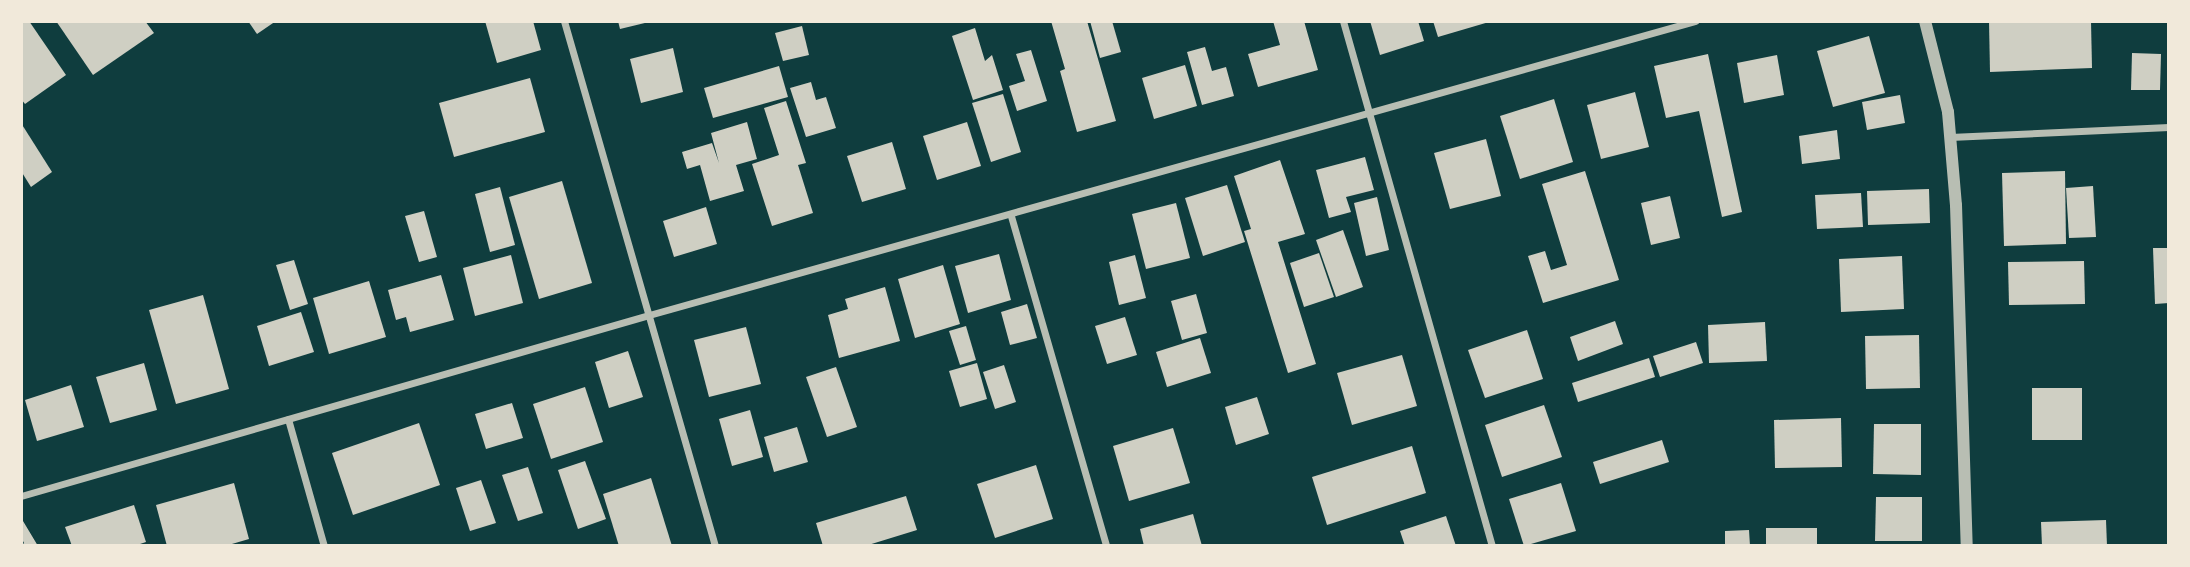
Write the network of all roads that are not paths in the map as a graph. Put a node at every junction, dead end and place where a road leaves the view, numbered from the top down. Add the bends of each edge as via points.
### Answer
1 (564, 21) edge
2 (1343, 21) edge
3 (1695, 21) edge
4 (1925, 21) edge
5 (1369, 113) junction
6 (2169, 127) edge
7 (1950, 137) junction
8 (1010, 216) junction
9 (649, 315) junction
10 (288, 419) junction
11 (21, 496) edge
12 (324, 546) edge
13 (715, 546) edge
14 (1106, 546) edge
15 (1492, 546) edge
16 (1967, 546) edge

1 - 9 street
2 - 5 street
3 - 5 street
4 - 7 street via 1942,80
5 - 8 street
5 - 15 street
6 - 7 street
7 - 16 street
8 - 9 street
8 - 14 street
9 - 10 street
9 - 13 street
10 - 11 street
10 - 12 street

